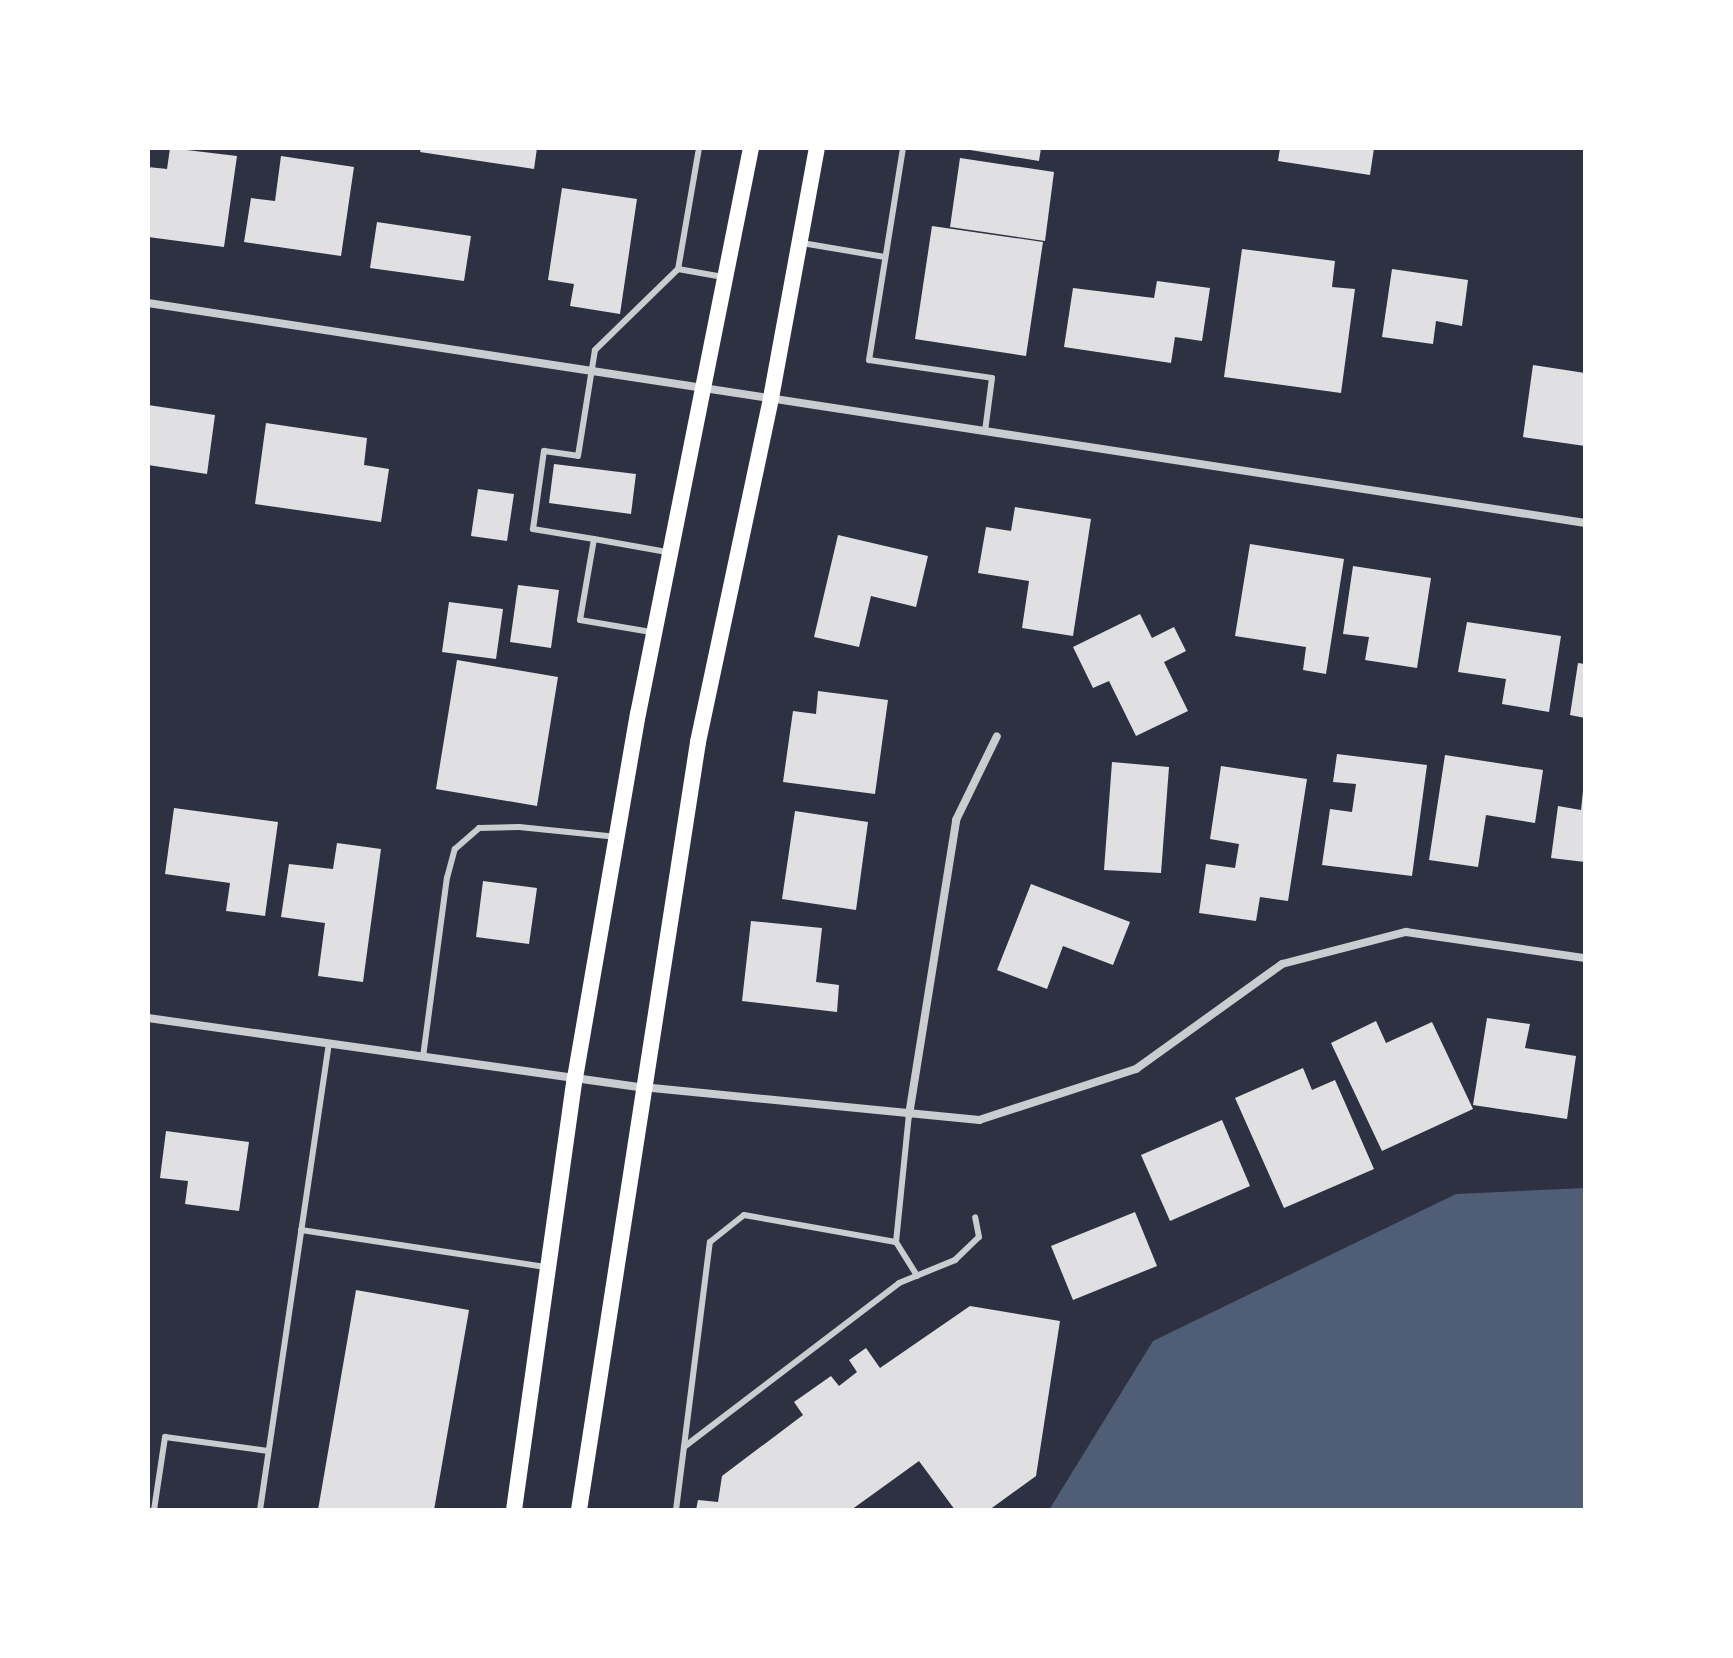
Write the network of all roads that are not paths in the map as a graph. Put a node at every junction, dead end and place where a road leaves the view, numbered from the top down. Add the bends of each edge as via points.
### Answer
1 (699, 148) edge
2 (751, 148) edge
3 (817, 148) edge
4 (903, 148) edge
5 (800, 243) junction
6 (885, 257) junction
7 (678, 269) junction
8 (727, 278) junction
9 (148, 303) edge
10 (590, 372) junction
11 (705, 390) junction
12 (771, 398) junction
13 (985, 431) junction
14 (1585, 523) edge
15 (594, 539) junction
16 (671, 552) junction
17 (654, 632) junction
18 (997, 736) dead end
19 (617, 837) junction
20 (1585, 958) edge
21 (148, 1018) edge
22 (329, 1043) junction
23 (423, 1057) junction
24 (575, 1078) junction
25 (642, 1087) junction
26 (909, 1115) junction
27 (975, 1217) dead end
28 (301, 1230) junction
29 (896, 1242) junction
30 (549, 1267) junction
31 (917, 1276) junction
32 (684, 1447) junction
33 (268, 1451) junction
34 (154, 1510) edge
35 (260, 1510) edge
36 (514, 1510) edge
37 (579, 1510) edge
38 (676, 1510) edge

1 - 7 lane
2 - 8 main road
3 - 5 main road
4 - 6 lane
5 - 6 lane
5 - 12 main road
6 - 13 lane via 869,360 992,378
7 - 8 lane
7 - 10 lane via 595,350
8 - 11 main road
9 - 10 street
10 - 11 street
10 - 15 lane via 578,456 544,451 533,529
11 - 12 street
11 - 16 main road
12 - 13 street
12 - 25 main road via 698,742
13 - 14 street
15 - 16 lane
15 - 17 lane via 580,620
16 - 17 main road
17 - 19 main road
18 - 26 street via 956,820
19 - 23 lane via 479,828 455,849
19 - 24 main road
20 - 26 street via 1406,932 1282,964 1136,1069 979,1120
21 - 22 street
22 - 23 street
22 - 28 lane
23 - 24 street
24 - 25 street
24 - 30 main road
25 - 26 street
25 - 37 main road
26 - 29 lane
27 - 31 lane via 979,1237 955,1260
28 - 30 lane
28 - 33 lane
29 - 31 lane
29 - 32 lane via 744,1215 710,1242
30 - 36 main road
31 - 32 lane via 899,1283
32 - 38 lane
33 - 34 lane via 165,1437
33 - 35 lane

